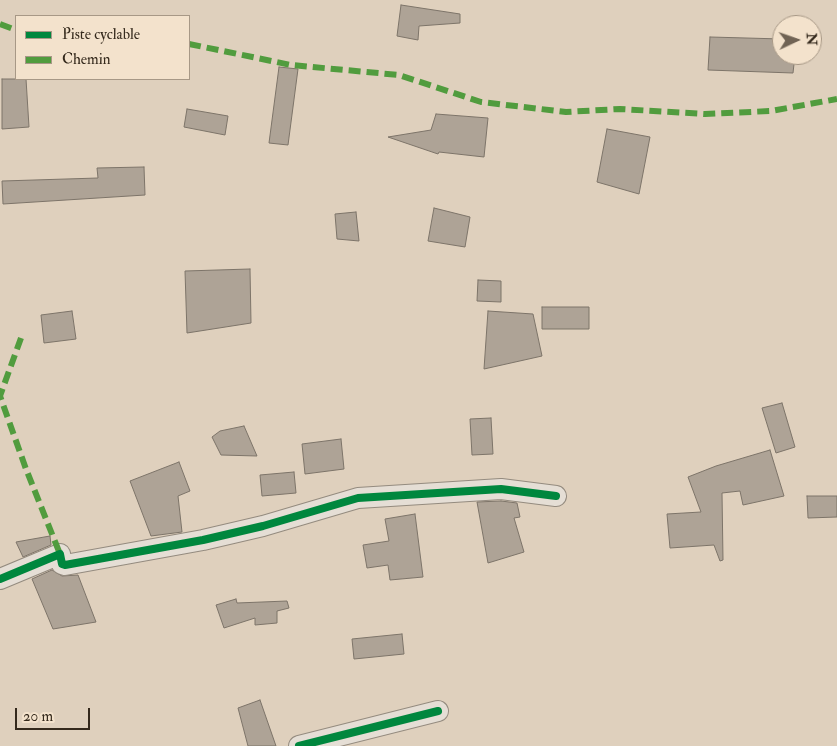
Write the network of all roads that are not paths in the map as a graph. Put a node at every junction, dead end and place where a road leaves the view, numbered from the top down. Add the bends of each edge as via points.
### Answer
1 (556, 496) dead end
2 (0, 580) edge
3 (438, 711) dead end
4 (299, 746) edge

1 - 2 street via 501,488 358,498 203,540 65,565 60,554
3 - 4 street

